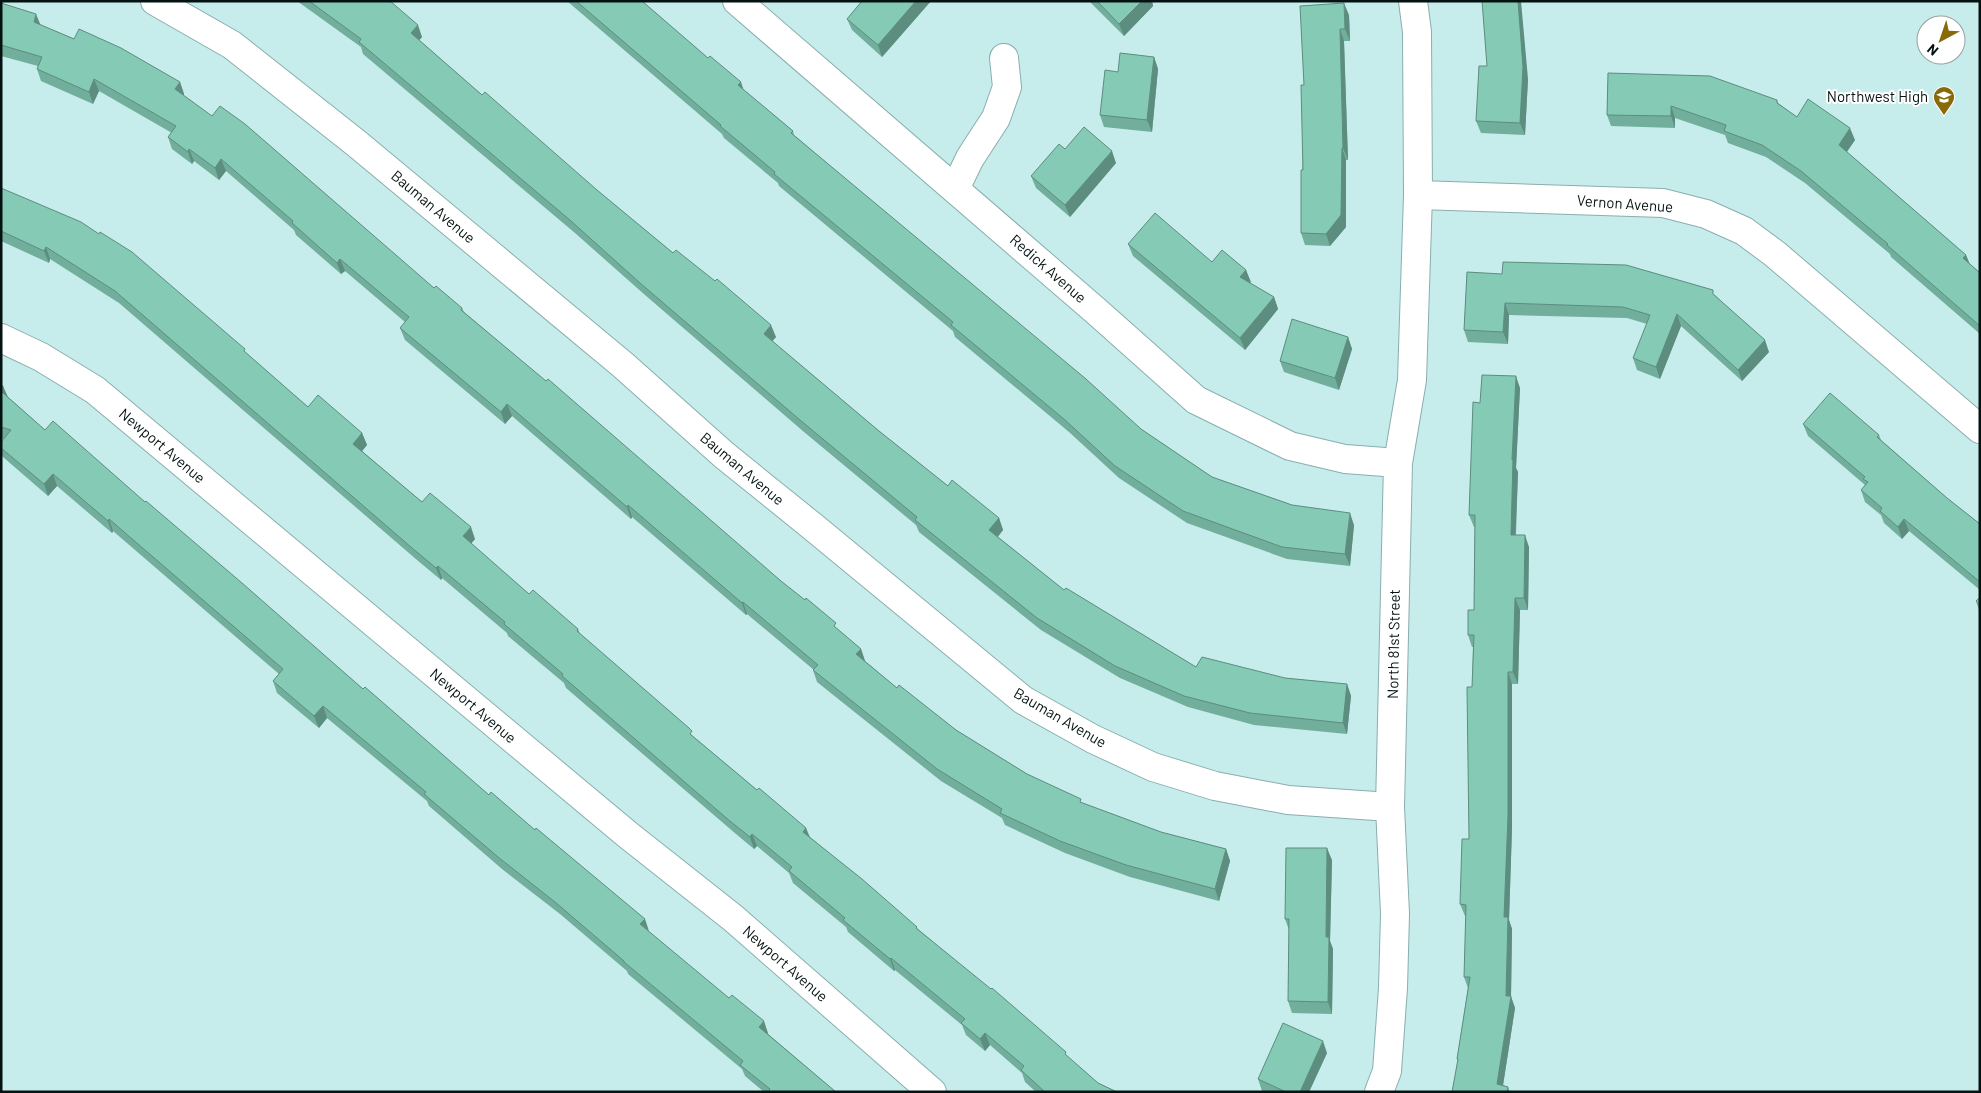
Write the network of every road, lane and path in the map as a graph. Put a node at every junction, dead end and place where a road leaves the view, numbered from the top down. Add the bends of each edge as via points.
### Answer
1 (155, 1) edge
2 (737, 1) edge
3 (1413, 1) edge
4 (1004, 58) dead end
5 (955, 189) junction
6 (1418, 195) junction
7 (1, 338) edge
8 (1980, 429) edge
9 (1398, 462) junction
10 (1390, 807) junction
11 (932, 1092) edge
12 (1379, 1092) edge

1 - 10 street, Bauman Avenue via 232,45 349,137 623,365 724,456 1022,700 1153,767 1215,786 1288,800
2 - 5 street, Redick Avenue
3 - 6 street via 1417,32
4 - 5 street via 1007,87 996,118 970,158
5 - 9 street, Redick Avenue via 1196,400 1290,446 1345,458
6 - 8 street, Vernon Avenue via 1663,203 1706,214 1744,231 1775,254
6 - 9 street, North 81st Street via 1412,380
7 - 11 street, Newport Avenue via 95,390 628,836 733,918
9 - 10 street, North 81st Street
10 - 12 street, North 81st Street via 1393,988 1387,1071

